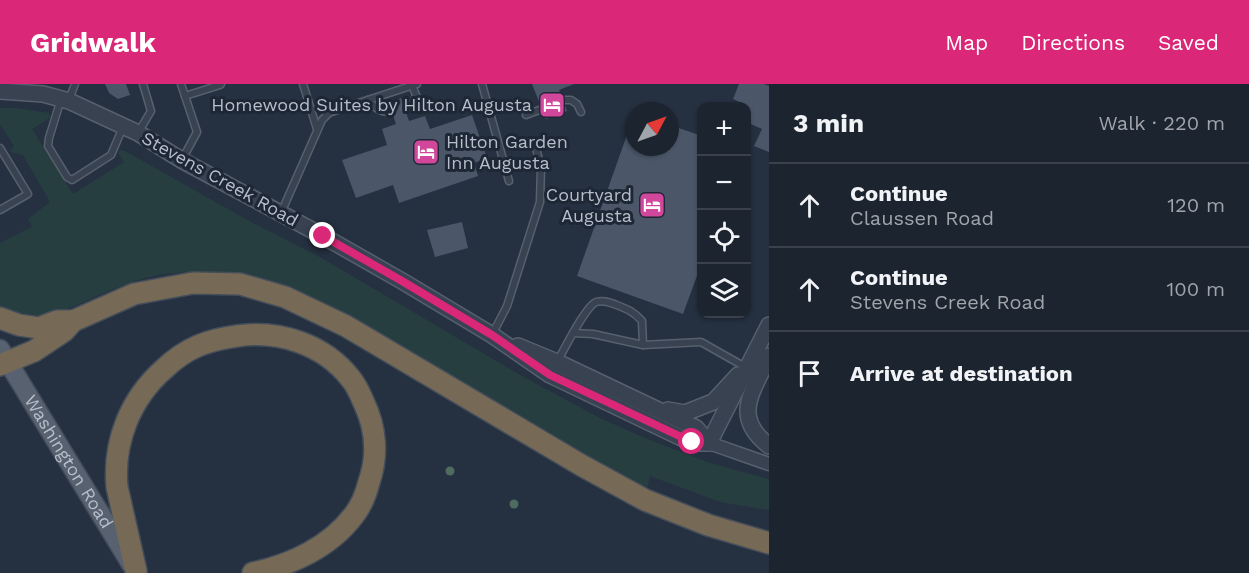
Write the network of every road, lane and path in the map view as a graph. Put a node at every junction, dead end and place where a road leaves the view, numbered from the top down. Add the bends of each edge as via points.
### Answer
1 (75, 84) edge
2 (142, 84) edge
3 (181, 84) edge
4 (221, 84) edge
5 (303, 84) edge
6 (482, 84) edge
7 (414, 85) edge
8 (0, 91) edge
9 (185, 96) junction
10 (65, 100) junction
11 (368, 100) junction
12 (562, 100) dead end
13 (405, 108) dead end
14 (542, 109) dead end
15 (392, 112) dead end
16 (581, 112) dead end
17 (526, 115) dead end
18 (123, 126) junction
19 (317, 130) junction
20 (138, 133) junction
21 (534, 141) dead end
22 (0, 148) edge
23 (182, 160) junction
24 (509, 181) dead end
25 (0, 210) edge
26 (280, 213) junction
27 (0, 318) edge
28 (73, 321) junction
29 (769, 325) edge
30 (573, 333) junction
31 (492, 335) junction
32 (643, 345) junction
33 (766, 351) edge
34 (3, 359) edge
35 (557, 362) junction
36 (747, 368) junction
37 (653, 408) junction
38 (709, 443) junction
39 (769, 446) edge
40 (769, 464) edge
41 (769, 543) edge
42 (136, 572) edge
43 (253, 573) edge

1 - 10 lane
2 - 20 lane via 151,111
3 - 9 lane
4 - 9 lane
5 - 19 lane
6 - 24 lane
7 - 11 lane
7 - 13 lane via 413,103
8 - 10 street, Stevens Creek Road
9 - 23 lane via 197,132
10 - 18 street, Stevens Creek Road
10 - 18 lane via 48,146 72,180 111,155
11 - 15 lane via 376,109
11 - 19 lane via 329,113
12 - 16 lane via 571,100
14 - 17 lane
18 - 20 street, Stevens Creek Road
19 - 26 lane
20 - 23 street, Stevens Creek Road
21 - 31 lane via 541,167 540,202 507,306
22 - 25 lane via 28,194
23 - 26 street, Stevens Creek Road
26 - 31 street, Stevens Creek Road
27 - 28 highway via 39,328 57,321
28 - 34 highway via 64,332 34,351
28 - 41 highway via 134,294 193,283 240,284 285,297 346,326 645,500
29 - 33 street
30 - 32 lane
30 - 32 lane via 588,309 604,301 637,315 642,321
30 - 35 lane
31 - 35 street
31 - 38 street via 550,375 692,442
32 - 36 lane via 701,342
33 - 36 street
33 - 39 street via 747,413 753,431
34 - 42 main road, Washington Road
35 - 37 street
36 - 37 street via 713,402 685,413
36 - 38 street
37 - 38 street via 696,428
38 - 40 street
42 - 43 highway via 116,474 119,444 131,409 150,382 186,352 203,343 250,334 291,339 322,352 336,363 350,377 369,412 375,452 368,489 346,524 316,549

